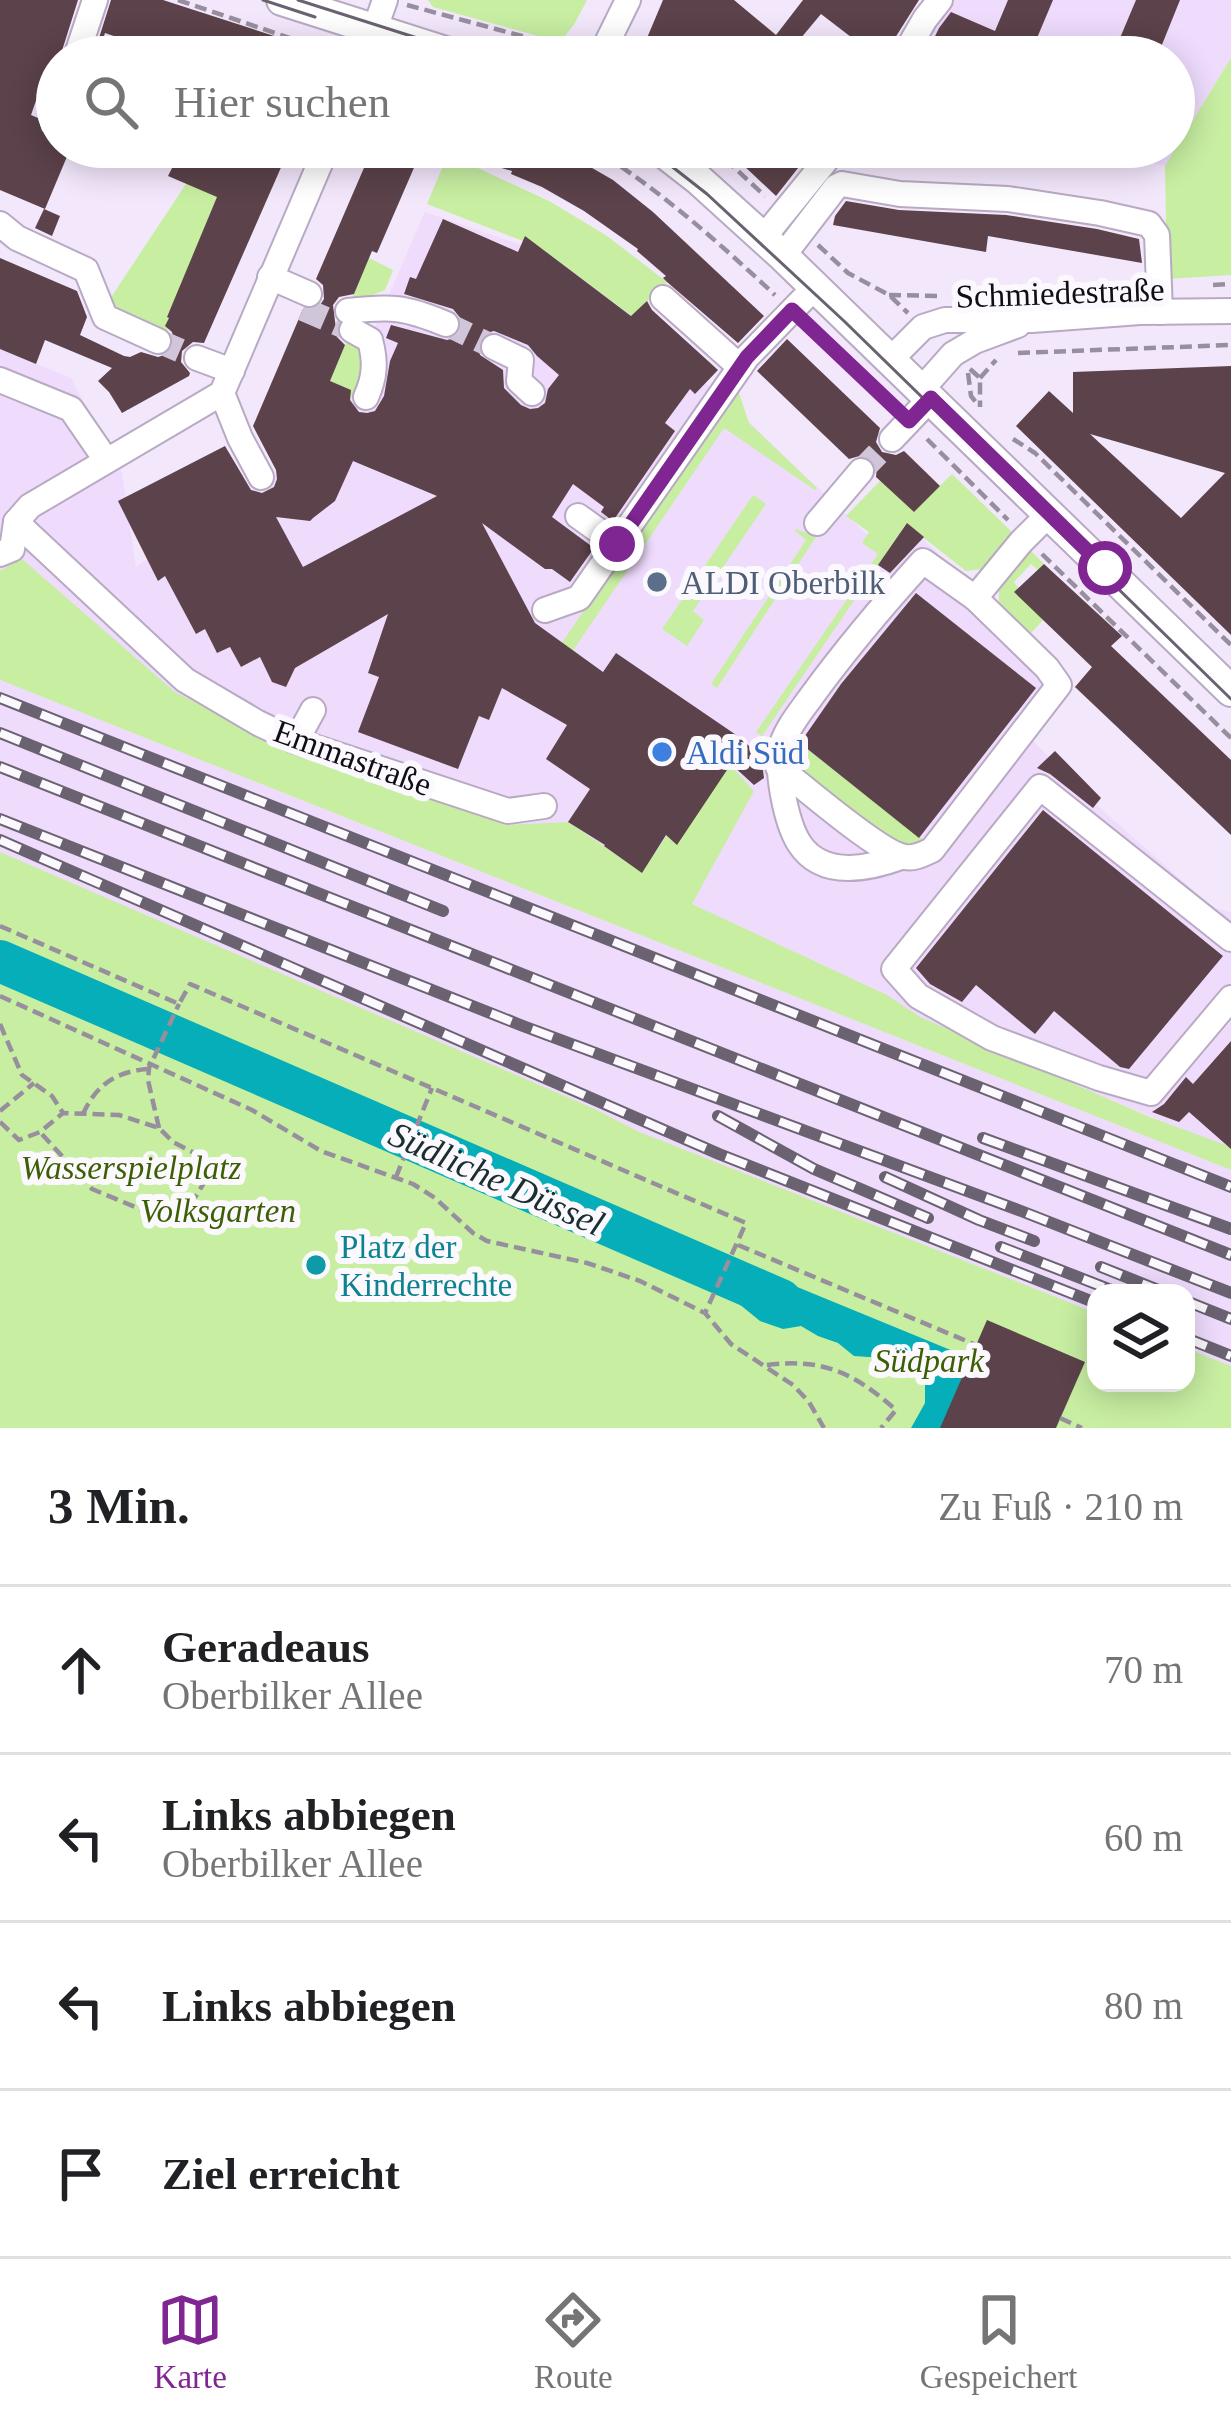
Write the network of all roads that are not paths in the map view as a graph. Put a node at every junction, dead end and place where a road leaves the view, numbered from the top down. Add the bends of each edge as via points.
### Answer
1 (94, 0) edge
2 (628, 0) edge
3 (940, 0) edge
4 (272, 8) edge
5 (382, 23) edge
6 (83, 36) edge
7 (412, 36) edge
8 (603, 36) edge
9 (915, 36) edge
10 (318, 168) edge
11 (684, 168) edge
12 (824, 168) edge
13 (0, 224) edge
14 (773, 247) junction
15 (267, 285) junction
16 (815, 287) junction
17 (663, 298) dead end
18 (306, 302) tunnel mouth
19 (1231, 311) edge
20 (1160, 312) junction
21 (1032, 320) junction
22 (446, 325) tunnel mouth
23 (158, 341) tunnel mouth
24 (494, 347) tunnel mouth
25 (197, 358) tunnel mouth
26 (891, 359) junction
27 (740, 367) junction
28 (0, 380) edge
29 (227, 382) junction
30 (937, 391) junction
31 (532, 393) dead end
32 (366, 397) dead end
33 (900, 430) tunnel mouth
34 (106, 460) junction
35 (861, 471) tunnel mouth
36 (261, 477) dead end
37 (1049, 514) junction
38 (578, 516) dead end
39 (8, 521) edge
40 (817, 523) dead end
41 (617, 544) junction
42 (0, 554) edge
43 (975, 598) junction
44 (545, 610) dead end
45 (1231, 691) edge
46 (313, 710) dead end
47 (296, 741) junction
48 (778, 767) junction
49 (491, 778) dead end
50 (480, 802) junction
51 (544, 806) dead end
52 (901, 857) junction
53 (1231, 939) edge
54 (1231, 998) edge

1 - 6 street
2 - 8 street
3 - 9 street
4 - 5 main road
5 - 7 main road
10 - 15 street
11 - 14 main road
12 - 14 street
13 - 23 street via 86,270 105,317
14 - 16 main road
14 - 20 street via 842,184 1100,213 1154,227
15 - 18 street
15 - 29 street
16 - 26 main road
16 - 27 street
17 - 27 street
19 - 20 street, Schmiedestraße
20 - 21 street, Schmiedestraße
21 - 26 street, Schmiedestraße via 945,320 923,327
21 - 30 street, Schmiedestraße via 953,354
22 - 32 street via 394,306 350,320 370,340 375,359
24 - 31 street via 521,360 519,381
25 - 29 street
26 - 30 main road
27 - 41 street
28 - 34 street via 71,409
29 - 34 street via 164,430
29 - 36 street via 240,438
30 - 33 street, Schmiedestraße
30 - 37 main road
34 - 39 street
35 - 40 street
37 - 43 street
37 - 45 main road
38 - 41 street
39 - 42 street via 12,549
39 - 47 street, Emmastraße via 185,680
41 - 44 street via 579,598
43 - 48 street via 922,561 800,713
43 - 52 street via 1059,685 932,850
46 - 47 street
47 - 50 street, Emmastraße
48 - 52 street
48 - 52 street via 792,825 809,854 843,869
49 - 50 street
50 - 51 street, Emmastraße via 508,811
53 - 54 street via 1040,788 894,969 918,996 992,1038 1151,1094

